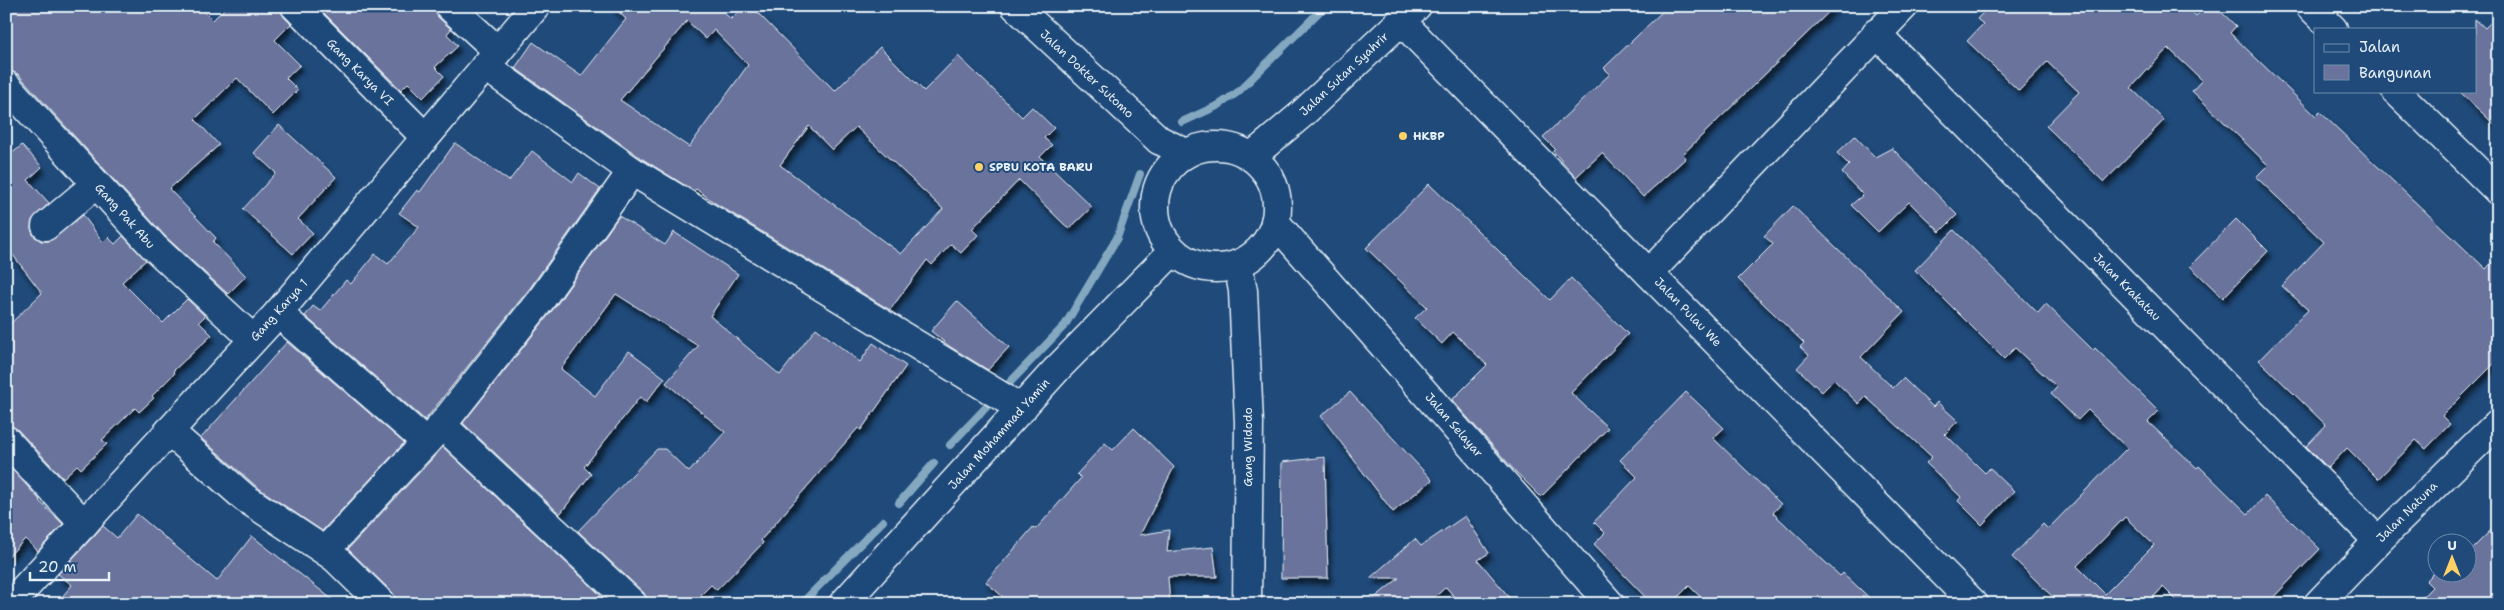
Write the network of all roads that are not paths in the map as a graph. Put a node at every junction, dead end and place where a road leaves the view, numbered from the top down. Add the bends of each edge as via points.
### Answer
1 (295, 6) edge
2 (449, 6) edge
3 (536, 6) edge
4 (1015, 6) edge
5 (1904, 6) edge
6 (2310, 6) edge
7 (1409, 14) edge
8 (2332, 28) edge
9 (1876, 33) junction
10 (491, 58) junction
11 (6, 85) edge
12 (2397, 92) edge
13 (425, 137) junction
14 (1262, 156) junction
15 (1178, 159) junction
16 (632, 171) junction
17 (96, 184) junction
18 (2498, 191) edge
19 (46, 226) dead end
20 (1272, 230) junction
21 (1165, 252) junction
22 (1232, 266) junction
23 (1649, 273) junction
24 (278, 313) junction
25 (252, 339) junction
26 (1020, 408) junction
27 (2498, 423) edge
28 (169, 431) junction
29 (434, 433) junction
30 (6, 440) edge
31 (84, 524) junction
32 (2378, 541) junction
33 (334, 557) junction
34 (10, 604) edge
35 (382, 604) edge
36 (632, 604) edge
37 (842, 604) edge
38 (1247, 604) edge
39 (1610, 604) edge
40 (1974, 604) edge
41 (2318, 604) edge

1 - 13 street, Gang Karya VI
2 - 10 street
3 - 10 street, Gang Karya 1
4 - 15 street, Jalan Dokter Sutomo
5 - 9 street
6 - 8 street
7 - 14 street, Jalan Sutan Syahrir
7 - 23 street, Jalan Pulau We
9 - 23 street
9 - 32 street, Jalan Krakatau
10 - 13 street, Gang Karya 1
10 - 16 street
11 - 17 street, Gang Pak Abu
12 - 18 street
13 - 24 street, Gang Karya 1
14 - 15 street via 1231,147 1208,146
14 - 20 street via 1274,186 1277,204
15 - 21 street via 1159,183 1154,203
16 - 26 street
16 - 29 street via 543,297
17 - 19 street
17 - 25 street, Gang Pak Abu via 154,248
20 - 22 street via 1256,254
20 - 39 street, Jalan Selayar via 1298,247
21 - 22 street via 1197,265
21 - 26 street, Jalan Mohammad Yamin
22 - 38 street, Gang Widodo via 1243,291 1249,423
23 - 40 street, Jalan Pulau We
24 - 25 street, Gang Karya 1
24 - 29 street
25 - 28 street, Gang Karya 1
26 - 37 street, Jalan Mohammad Yamin
27 - 32 street, Jalan Natuna
28 - 31 street, Gang Karya 1
28 - 33 street via 245,498
29 - 33 street via 338,536 332,545
29 - 36 street
30 - 31 street
31 - 34 street, Gang Karya 1
32 - 41 street, Jalan Natuna
33 - 35 street

